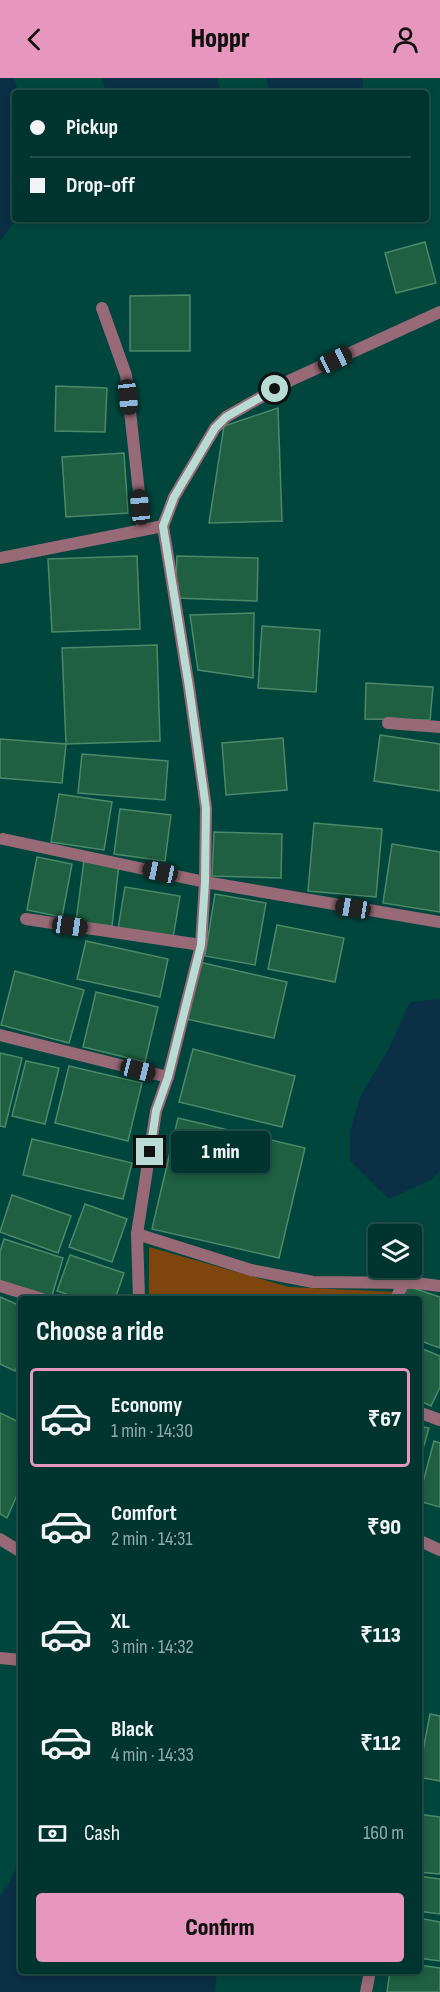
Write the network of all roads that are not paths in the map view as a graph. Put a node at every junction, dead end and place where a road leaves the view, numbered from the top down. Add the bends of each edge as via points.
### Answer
1 (102, 308) dead end
2 (440, 312) edge
3 (163, 526) junction
4 (142, 529) junction
5 (0, 558) edge
6 (388, 723) dead end
7 (440, 728) edge
8 (3, 839) dead end
9 (205, 882) junction
10 (26, 919) dead end
11 (440, 921) edge
12 (201, 945) junction
13 (0, 1035) edge
14 (168, 1077) junction
15 (137, 1234) junction
16 (404, 1284) junction
17 (0, 1286) edge
18 (440, 1286) edge
19 (32, 1296) edge
20 (139, 1296) edge
21 (398, 1296) edge
22 (422, 1413) edge
23 (440, 1420) edge
24 (0, 1539) edge
25 (422, 1542) edge
26 (18, 1550) edge
27 (440, 1550) edge
28 (0, 1658) edge
29 (18, 1660) edge
30 (369, 1974) edge
31 (366, 1992) edge

1 - 4 street via 126,375
2 - 3 street via 291,380 226,417 215,428 174,497
3 - 4 street
3 - 9 street via 206,808
4 - 5 street
6 - 7 street
8 - 9 street
9 - 11 street
9 - 12 street
10 - 12 street
12 - 14 street
13 - 14 street
14 - 15 street via 156,1111
15 - 16 street via 250,1270 313,1282
15 - 20 street
16 - 18 street
16 - 21 street
17 - 19 street
22 - 23 street
24 - 26 street
25 - 27 street
28 - 29 street
30 - 31 street

